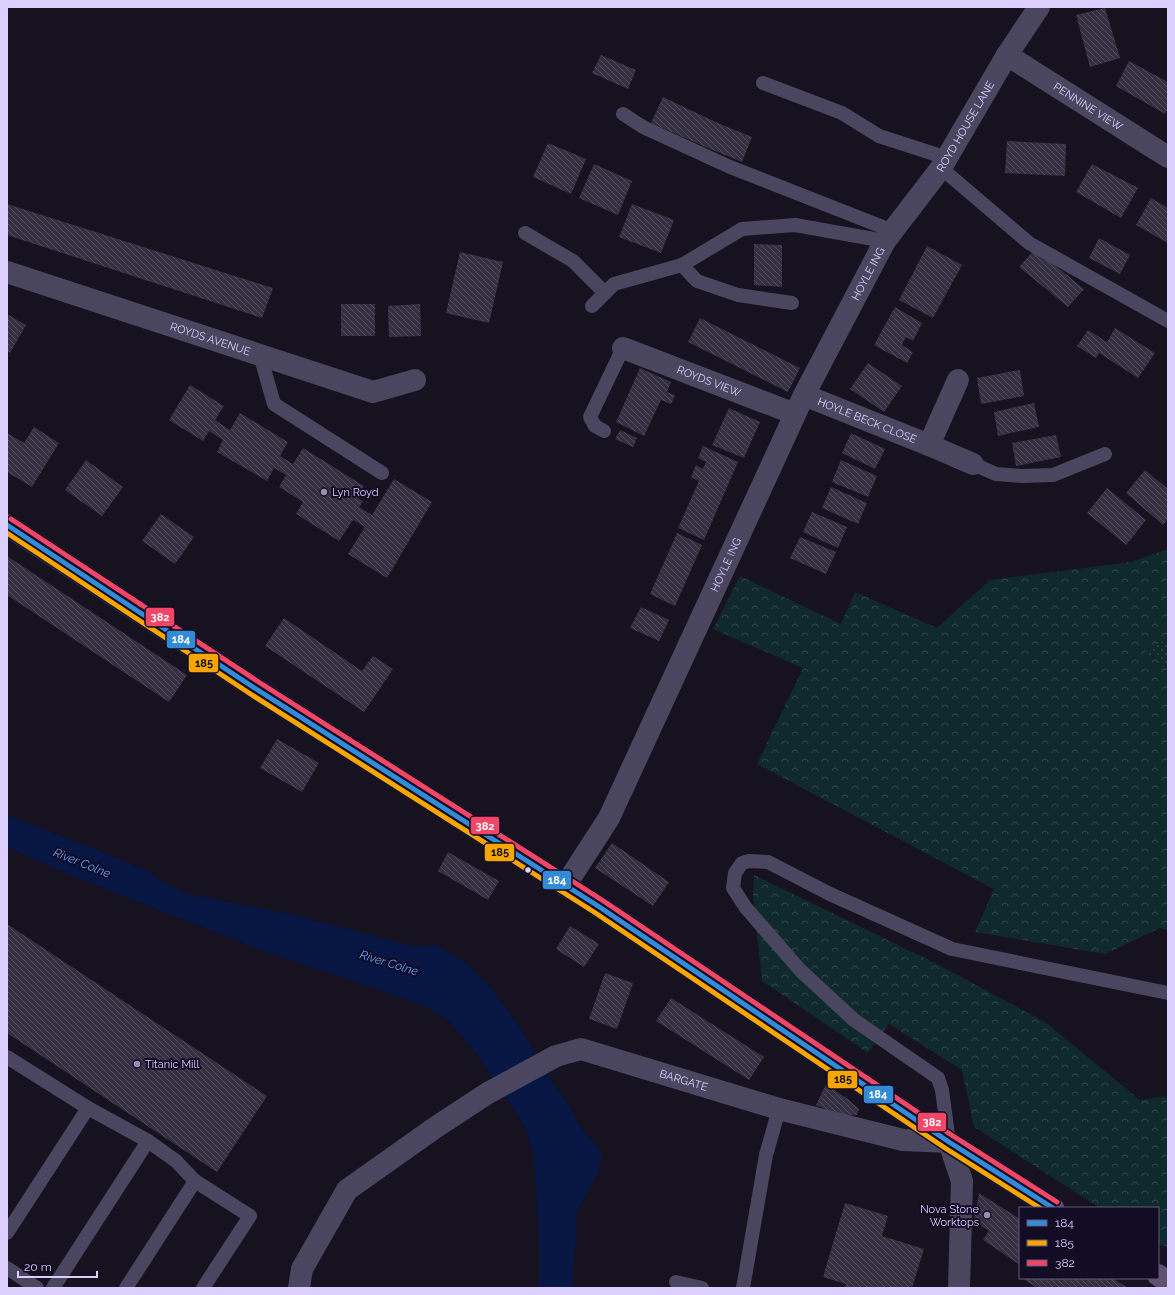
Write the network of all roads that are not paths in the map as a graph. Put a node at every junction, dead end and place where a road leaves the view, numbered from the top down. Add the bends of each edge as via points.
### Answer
1 (1039, 7) edge
2 (1007, 55) junction
3 (763, 82) dead end
4 (623, 114) dead end
5 (1168, 157) edge
6 (944, 163) junction
7 (525, 233) dead end
8 (889, 236) junction
9 (682, 265) junction
10 (7, 272) edge
11 (605, 293) junction
12 (792, 302) dead end
13 (592, 306) dead end
14 (1168, 321) edge
15 (623, 348) joint
16 (260, 355) junction
17 (415, 380) dead end
18 (958, 380) dead end
19 (800, 405) junction
20 (604, 431) dead end
21 (929, 445) junction
22 (1105, 454) dead end
23 (973, 464) joint
24 (382, 473) dead end
25 (7, 525) edge
26 (564, 886) junction
27 (1168, 993) edge
28 (7, 1057) edge
29 (88, 1108) junction
30 (779, 1109) junction
31 (148, 1141) junction
32 (949, 1142) junction
33 (195, 1181) junction
34 (1051, 1207) edge
35 (7, 1233) edge
36 (7, 1268) edge
37 (1159, 1276) edge
38 (676, 1282) dead end
39 (1168, 1282) edge
40 (37, 1288) edge
41 (53, 1288) edge
42 (126, 1288) edge
43 (203, 1288) edge
44 (299, 1288) edge
45 (702, 1288) edge
46 (743, 1288) edge
47 (959, 1288) edge

1 - 2 street, ROYD HOUSE LANE
2 - 5 street, PENNINE VIEW
2 - 6 street, ROYD HOUSE LANE
3 - 6 lane via 842,113 879,136
4 - 8 lane via 643,127 730,167
6 - 8 street, ROYD HOUSE LANE
6 - 14 lane via 1029,243
7 - 11 lane via 573,261
8 - 9 lane via 795,225 742,229
8 - 19 street, HOYLE ING
9 - 11 lane via 614,284
9 - 12 lane via 697,281 738,295
10 - 16 street, ROYDS AVENUE
11 - 13 lane
15 - 19 street, ROYDS VIEW
15 - 20 lane via 590,417 595,426
16 - 17 street, ROYDS AVENUE via 372,392
16 - 24 lane via 274,404
18 - 21 street, HOYLE BECK CLOSE
19 - 21 street, HOYLE BECK CLOSE
19 - 26 street, HOYLE ING via 609,818
21 - 23 street, HOYLE BECK CLOSE
22 - 23 lane via 1053,475 996,474
25 - 26 main road via 253,687
26 - 32 main road via 604,910
27 - 32 lane via 952,949 830,894 768,862 749,861 742,864 736,873 733,888 746,908 801,971 854,1020 938,1078
28 - 29 lane
29 - 31 lane
29 - 35 lane
30 - 32 street, BARGATE via 903,1140
30 - 44 street, BARGATE via 581,1049 556,1056 488,1093 347,1190 302,1269
30 - 46 lane via 766,1155
31 - 33 lane via 176,1162
31 - 41 lane
32 - 34 main road
32 - 47 street via 962,1182
33 - 42 lane
33 - 43 lane via 250,1216
36 - 40 lane
37 - 39 main road
38 - 45 lane

